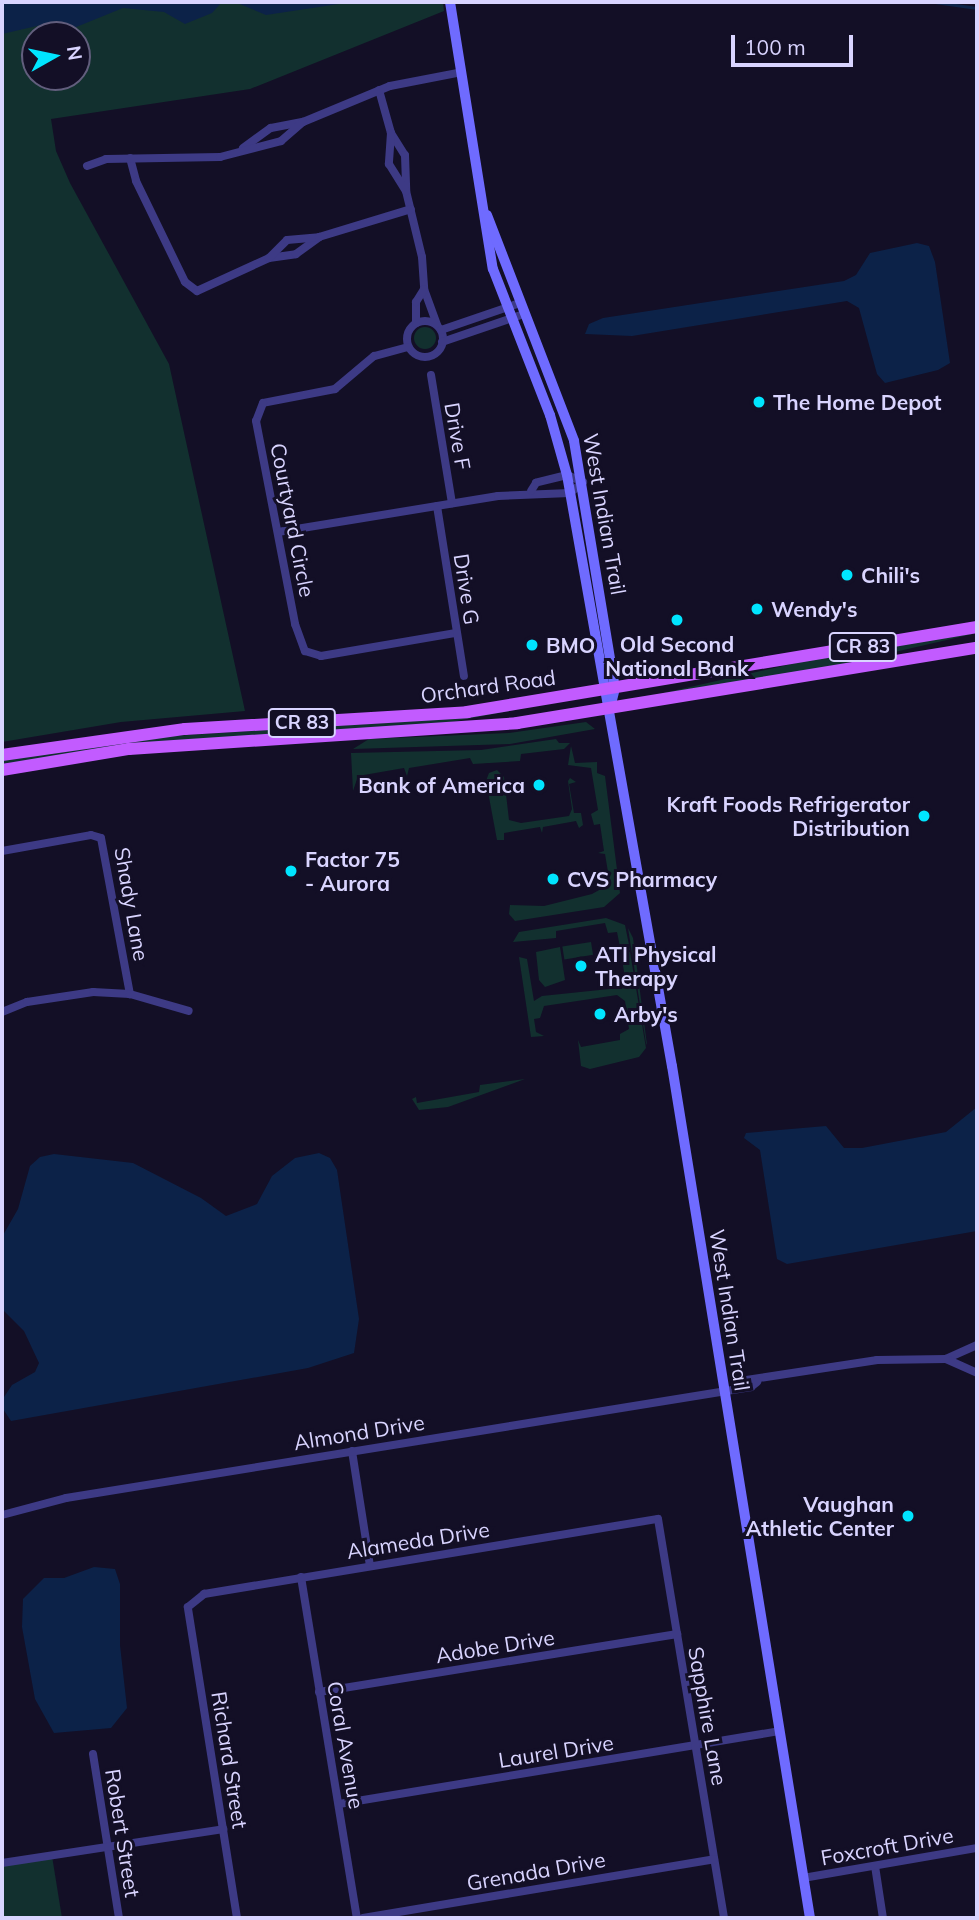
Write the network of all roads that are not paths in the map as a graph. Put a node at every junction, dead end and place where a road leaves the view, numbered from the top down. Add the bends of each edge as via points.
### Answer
1 (450, 2) edge
2 (462, 72) junction
3 (379, 90) junction
4 (303, 122) junction
5 (391, 133) junction
6 (243, 148) junction
7 (130, 158) junction
8 (87, 166) dead end
9 (406, 191) junction
10 (411, 209) junction
11 (487, 215) junction
12 (319, 237) junction
13 (269, 258) junction
14 (424, 289) junction
15 (522, 309) junction
16 (509, 313) junction
17 (416, 323) junction
18 (439, 327) junction
19 (442, 342) junction
20 (408, 346) junction
21 (431, 374) dead end
22 (567, 475) junction
23 (583, 482) junction
24 (531, 491) junction
25 (570, 494) junction
26 (452, 503) junction
27 (437, 506) junction
28 (278, 532) junction
29 (977, 627) edge
30 (456, 633) junction
31 (977, 648) edge
32 (464, 676) dead end
33 (609, 689) junction
34 (610, 708) junction
35 (2, 755) edge
36 (2, 770) edge
37 (2, 851) edge
38 (130, 994) junction
39 (189, 1011) dead end
40 (2, 1012) edge
41 (977, 1345) edge
42 (946, 1359) junction
43 (977, 1373) edge
44 (723, 1390) junction
45 (352, 1451) junction
46 (2, 1515) edge
47 (658, 1519) joint
48 (370, 1566) junction
49 (301, 1577) junction
50 (188, 1607) joint
51 (677, 1634) junction
52 (319, 1692) junction
53 (779, 1731) junction
54 (696, 1746) junction
55 (93, 1754) dead end
56 (339, 1804) junction
57 (223, 1829) junction
58 (108, 1847) junction
59 (977, 1849) edge
60 (714, 1859) junction
61 (2, 1863) edge
62 (875, 1866) junction
63 (803, 1878) junction
64 (120, 1918) edge
65 (237, 1918) edge
66 (357, 1918) edge
67 (363, 1918) edge
68 (724, 1918) edge
69 (810, 1918) edge
70 (883, 1918) edge

1 - 2 main road, West Indian Trail
2 - 3 street
2 - 11 main road, West Indian Trail
3 - 4 street
3 - 5 street
4 - 6 street via 271,128
4 - 6 street via 281,141
5 - 9 street via 405,155
5 - 9 street via 389,164
6 - 7 street via 206,158
7 - 8 street
7 - 13 street via 135,181 185,282 197,291
9 - 10 street
10 - 12 street
10 - 14 street
11 - 15 main road, West Indian Trail
11 - 16 main road, West Indian Trail via 488,245
12 - 13 street via 296,254
12 - 13 street via 287,240
14 - 17 street via 416,302
14 - 18 street
15 - 16 street
15 - 23 main road, West Indian Trail via 568,422
16 - 18 street
16 - 19 street
16 - 22 main road, West Indian Trail via 550,415
17 - 18 street via 424,320
17 - 20 street via 408,332
18 - 19 street
19 - 20 street via 429,356 421,357
20 - 28 street, Courtyard Circle via 374,356 335,389 259,407 256,421
21 - 26 street, Drive F
22 - 23 street
22 - 24 street via 536,483
22 - 25 main road, West Indian Trail
23 - 25 street
23 - 33 main road, West Indian Trail
24 - 25 street via 537,497
24 - 26 street
25 - 33 main road, West Indian Trail via 584,585
26 - 27 street
27 - 28 street
27 - 30 street, Drive G
28 - 30 street, Courtyard Circle via 300,642 310,654 321,656
29 - 33 main road, Orchard Road / CR 83
30 - 32 street, Drive G
31 - 34 main road, Orchard Road / CR 83
33 - 34 main road, West Indian Trail
33 - 35 main road, Orchard Road / CR 83 via 467,712 186,729
34 - 36 main road, Orchard Road / CR 83 via 474,727 130,749
34 - 44 main road, West Indian Trail
37 - 38 street, Shady Lane via 92,835 101,838
38 - 39 street
38 - 40 street via 59,996
41 - 42 street
42 - 43 street
42 - 44 street, Almond Drive via 877,1360
44 - 45 street, Almond Drive
44 - 53 main road, West Indian Trail
45 - 46 street, Almond Drive via 66,1498
45 - 48 street
47 - 48 street, Alameda Drive
47 - 51 street, Sapphire Lane
48 - 49 street, Alameda Drive
49 - 50 street, Alameda Drive via 204,1594
49 - 52 street, Coral Avenue
50 - 57 street, Richard Street
51 - 52 street, Adobe Drive
51 - 54 street, Sapphire Lane
52 - 56 street, Coral Avenue
53 - 54 street, Laurel Drive
53 - 63 main road, West Indian Trail
54 - 56 street, Laurel Drive
54 - 60 street, Sapphire Lane
55 - 58 street, Robert Street
56 - 66 street, Coral Avenue
57 - 58 street
57 - 65 street, Richard Street
58 - 61 street
58 - 64 street, Robert Street
59 - 62 street, Foxcroft Drive
60 - 67 street, Grenada Drive
60 - 68 street, Sapphire Lane
62 - 63 street, Foxcroft Drive
62 - 70 street
63 - 69 main road, West Indian Trail

